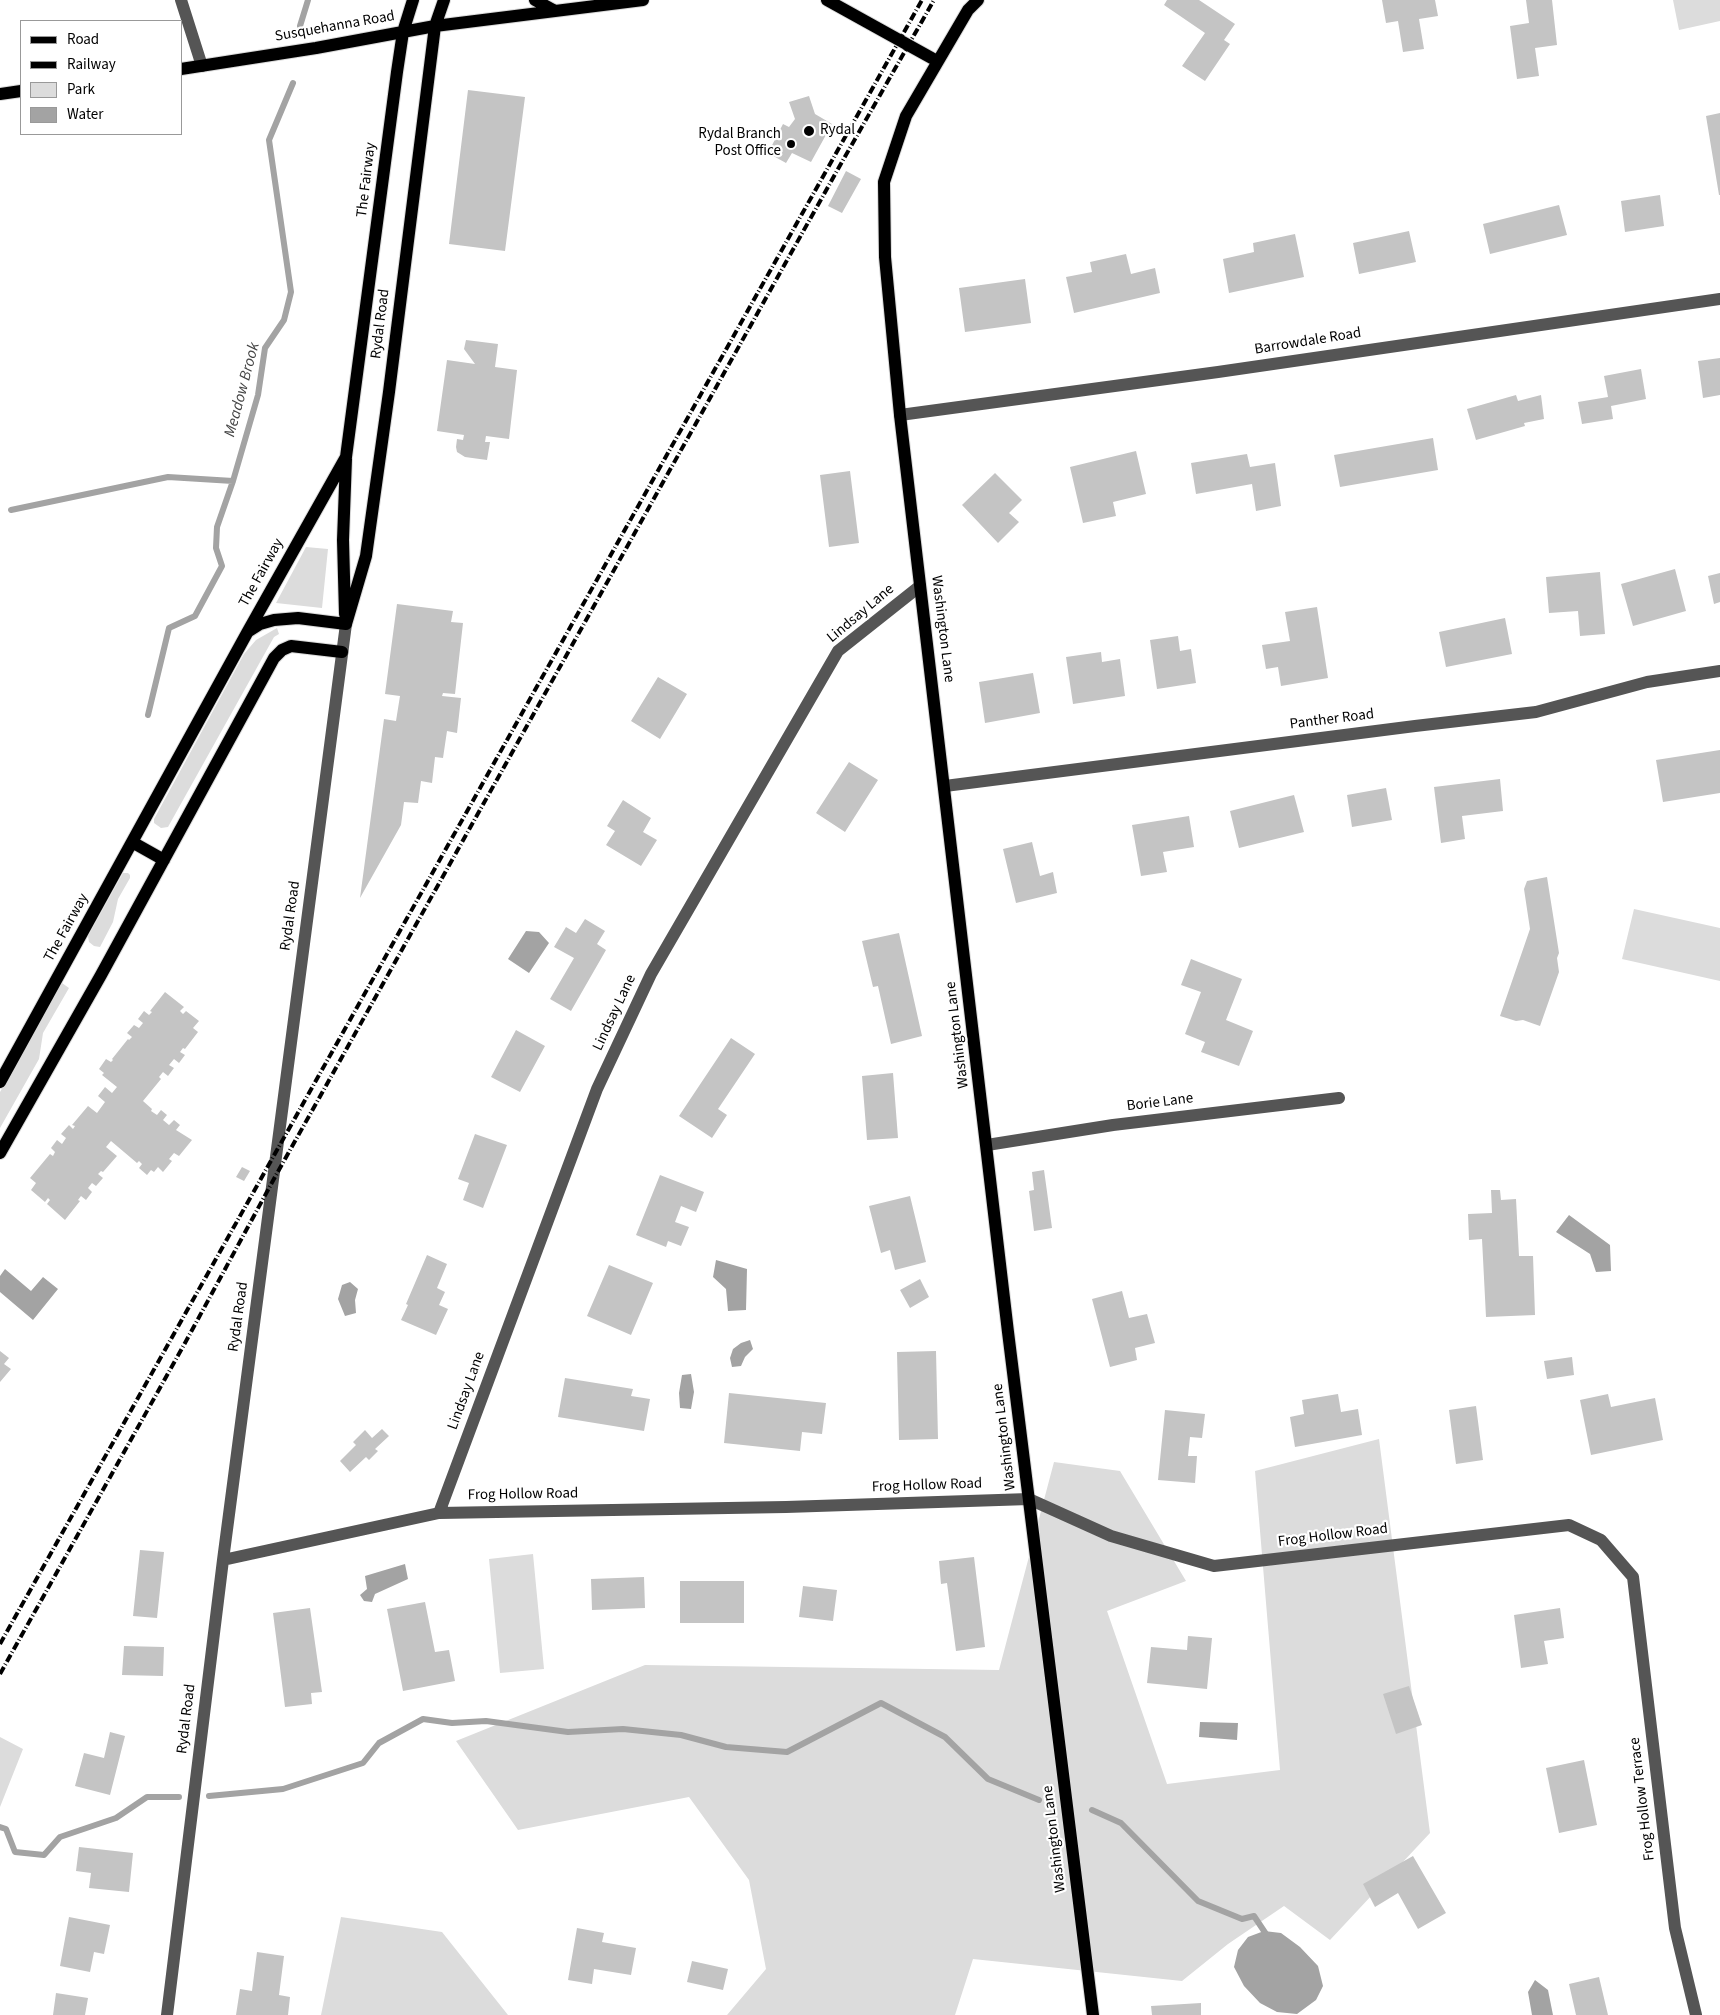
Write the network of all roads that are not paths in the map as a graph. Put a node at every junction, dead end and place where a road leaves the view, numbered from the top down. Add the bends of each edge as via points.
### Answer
1 (181, 0) edge
2 (412, 0) edge
3 (444, 0) edge
4 (535, 0) edge
5 (643, 0) edge
6 (978, 0) edge
7 (833, 1) edge
8 (555, 11) junction
9 (435, 26) junction
10 (403, 32) junction
11 (937, 61) junction
12 (202, 66) junction
13 (182, 68) edge
14 (20, 91) edge
15 (0, 94) edge
16 (1720, 299) edge
17 (900, 415) junction
18 (346, 456) junction
19 (920, 586) junction
20 (346, 624) junction
21 (246, 633) junction
22 (342, 652) junction
23 (1720, 671) edge
24 (945, 786) junction
25 (132, 842) junction
26 (164, 860) junction
27 (0, 1082) edge
28 (1339, 1098) dead end
29 (987, 1145) junction
30 (0, 1153) edge
31 (1029, 1499) junction
32 (438, 1513) junction
33 (223, 1560) junction
34 (1633, 1577) joint
35 (167, 2015) edge
36 (1093, 2015) edge
37 (1696, 2015) edge

1 - 12 street
2 - 10 main road, The Fairway
3 - 9 main road, Rydal Road
4 - 8 main road
5 - 8 main road, Susquehanna Road
6 - 11 main road via 968,10
7 - 11 main road
8 - 9 main road, Susquehanna Road
9 - 10 main road, Susquehanna Road
9 - 20 main road, Rydal Road via 366,556
10 - 12 main road, Susquehanna Road
10 - 18 main road, The Fairway
11 - 17 main road, Washington Lane via 906,116 884,182 885,258
12 - 13 main road, Susquehanna Road
14 - 15 main road
16 - 17 street, Barrowdale Road
17 - 19 main road, Washington Lane
18 - 20 main road, Rydal Road via 343,540
18 - 21 main road, The Fairway
19 - 24 main road, Washington Lane
19 - 32 street, Lindsay Lane via 838,651 651,974 598,1089
20 - 21 main road via 290,618 260,624
20 - 22 street, Rydal Road
21 - 25 main road, The Fairway
22 - 26 main road via 291,646 274,658
22 - 33 street, Rydal Road
23 - 24 street, Panther Road via 1647,682 1536,712
24 - 29 main road, Washington Lane
25 - 26 main road
25 - 27 main road, The Fairway
26 - 30 main road
28 - 29 street, Borie Lane via 1114,1125
29 - 31 main road, Washington Lane
31 - 32 street, Frog Hollow Road
31 - 34 street, Frog Hollow Road via 1111,1536 1214,1566 1569,1525 1602,1540
31 - 36 main road, Washington Lane
32 - 33 street, Frog Hollow Road
33 - 35 street, Rydal Road
34 - 37 street, Frog Hollow Terrace via 1675,1928

